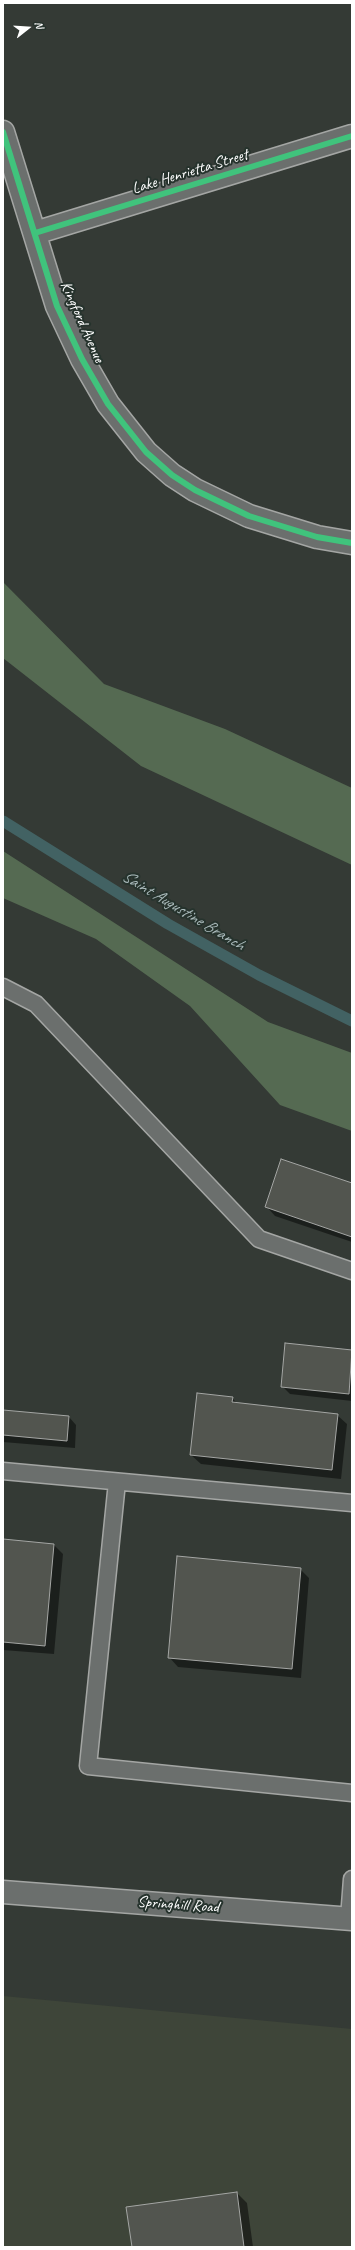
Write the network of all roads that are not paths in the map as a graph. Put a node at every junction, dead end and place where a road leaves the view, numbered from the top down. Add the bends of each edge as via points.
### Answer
1 (3, 132) edge
2 (352, 136) edge
3 (35, 233) junction
4 (352, 543) edge
5 (3, 987) edge
6 (352, 1271) edge
7 (3, 1471) edge
8 (117, 1482) junction
9 (352, 1503) edge
10 (352, 1793) edge
11 (352, 1879) edge
12 (3, 1892) edge
13 (350, 1918) edge

1 - 3 street, Kingford Avenue
2 - 3 street, Lake Henrietta Street
3 - 4 street, Kingford Avenue via 57,306 82,359 108,404 146,452 172,475 195,490 249,516 317,537
5 - 6 lane via 36,1004 259,1239
7 - 8 lane
8 - 9 lane
8 - 10 lane via 88,1766
11 - 13 lane
12 - 13 street, Springhill Road

